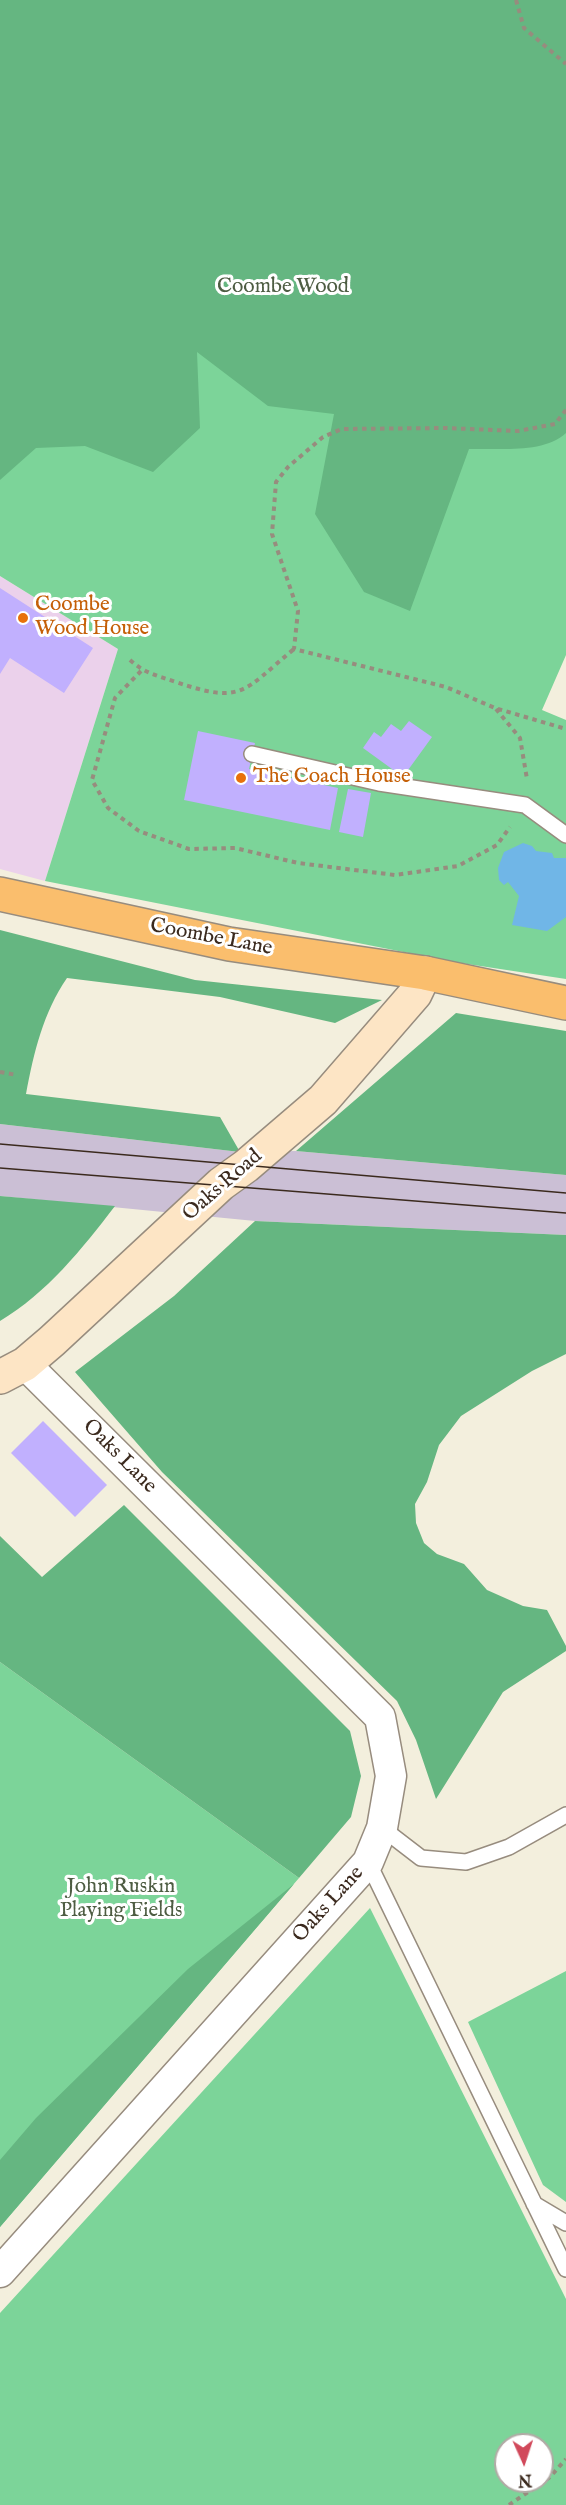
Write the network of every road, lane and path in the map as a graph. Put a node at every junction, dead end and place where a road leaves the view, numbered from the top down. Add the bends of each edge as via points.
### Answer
1 (516, 0) edge
2 (566, 64) edge
3 (566, 410) edge
4 (294, 649) junction
5 (130, 660) dead end
6 (141, 671) junction
7 (495, 708) junction
8 (566, 729) edge
9 (252, 754) dead end
10 (525, 805) junction
11 (566, 835) edge
12 (0, 894) edge
13 (424, 974) junction
14 (566, 1003) edge
15 (0, 1072) edge
16 (17, 1075) dead end
17 (12, 1370) edge
18 (566, 1815) edge
19 (382, 1828) junction
20 (368, 1862) junction
21 (534, 2204) junction
22 (566, 2223) edge
23 (566, 2269) edge
24 (0, 2272) edge
25 (566, 2459) edge
26 (509, 2505) edge

1 - 2 path via 525,28
3 - 4 path via 555,424 518,431 342,429 323,437 305,452 276,482 272,534 298,611
4 - 6 path via 242,691 224,695
4 - 7 path via 446,687
5 - 6 path
6 - 10 path via 116,698 92,780 108,808 139,831 189,849 235,848 298,863 395,874 458,866 497,845
7 - 8 path
7 - 10 path via 520,738 527,781
9 - 10 lane via 379,783
10 - 11 lane
12 - 13 main road, Coombe Lane via 229,944
13 - 14 main road, Coombe Lane
13 - 17 street, Oaks Road via 415,994 323,1100 221,1184
15 - 16 path
17 - 19 street, Oaks Lane via 380,1717 391,1776
18 - 19 lane via 509,1847 466,1862 421,1858
19 - 20 street, Oaks Lane
20 - 21 lane
20 - 24 street, Oaks Lane
21 - 22 lane
21 - 23 lane
25 - 26 path via 550,2477

